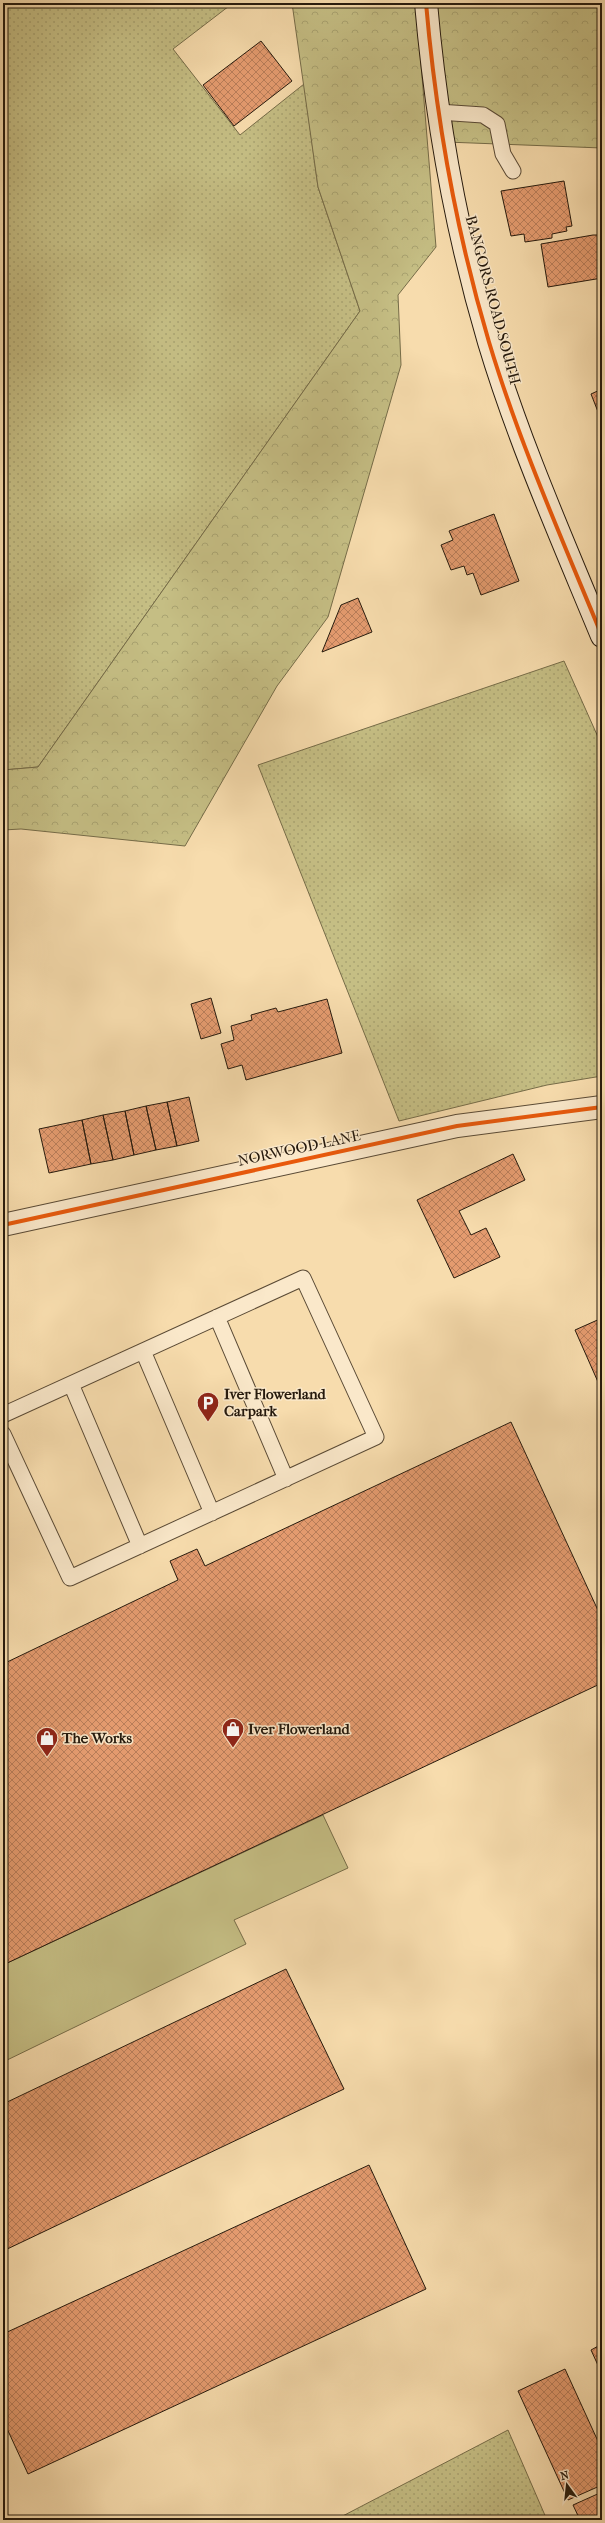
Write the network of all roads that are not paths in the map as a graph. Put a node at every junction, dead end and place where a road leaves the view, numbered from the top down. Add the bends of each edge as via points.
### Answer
1 (426, 3) edge
2 (438, 112) junction
3 (513, 170) dead end
4 (602, 636) edge
5 (602, 1107) edge
6 (3, 1225) edge
7 (217, 1317) junction
8 (143, 1351) junction
9 (71, 1384) junction
10 (3, 1415) edge
11 (3, 1434) edge
12 (286, 1479) junction
13 (212, 1513) junction
14 (140, 1546) junction

1 - 2 street, BANGORS ROAD SOUTH
2 - 3 lane via 483,115 497,124 503,154
2 - 4 street, BANGORS ROAD SOUTH via 450,183 489,342 536,476
5 - 6 street, NORWOOD LANE via 457,1126
7 - 8 lane
7 - 12 lane
7 - 12 lane via 303,1278 376,1437
8 - 9 lane
8 - 13 lane
9 - 10 lane
9 - 14 lane
11 - 14 lane via 70,1578
12 - 13 lane
13 - 14 lane

